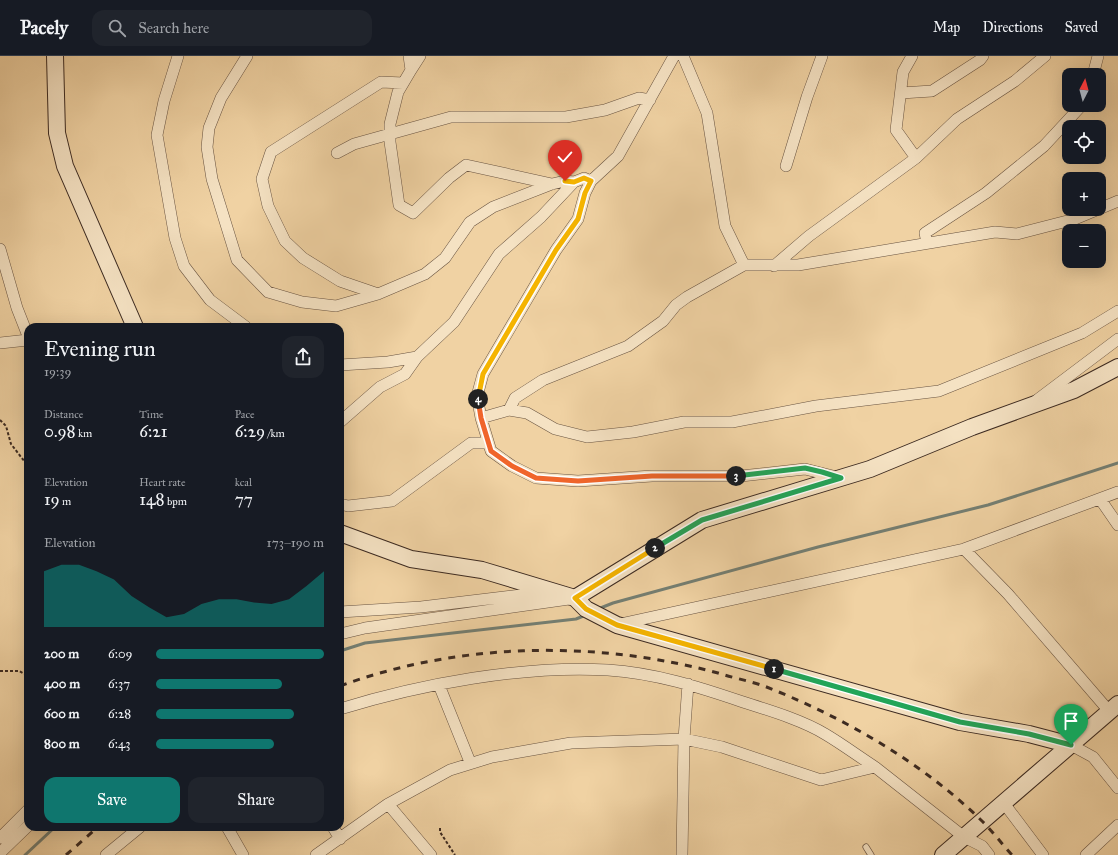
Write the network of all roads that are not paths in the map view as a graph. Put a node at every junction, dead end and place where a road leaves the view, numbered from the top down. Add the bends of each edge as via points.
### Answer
1 (55, 56) edge
2 (178, 56) edge
3 (247, 56) edge
4 (409, 56) edge
5 (420, 56) edge
6 (674, 56) edge
7 (683, 56) edge
8 (822, 56) edge
9 (912, 56) edge
10 (983, 56) edge
11 (1045, 56) edge
12 (1098, 56) edge
13 (1095, 68) edge
14 (411, 70) junction
15 (403, 83) junction
16 (901, 93) junction
17 (650, 100) junction
18 (1076, 112) edge
19 (390, 135) junction
20 (337, 153) dead end
21 (916, 158) junction
22 (786, 166) dead end
23 (591, 181) junction
24 (574, 182) junction
25 (552, 184) junction
26 (1118, 201) edge
27 (927, 242) junction
28 (0, 249) edge
29 (744, 265) junction
30 (774, 266) junction
31 (378, 294) junction
32 (1118, 311) edge
33 (133, 323) edge
34 (241, 323) edge
35 (24, 326) edge
36 (1118, 339) edge
37 (24, 340) edge
38 (0, 343) edge
39 (416, 357) junction
40 (344, 365) edge
41 (1118, 367) edge
42 (1031, 406) junction
43 (509, 410) junction
44 (344, 418) edge
45 (481, 418) junction
46 (488, 443) junction
47 (841, 478) junction
48 (1118, 492) edge
49 (1100, 499) junction
50 (344, 505) edge
51 (1118, 525) edge
52 (344, 534) edge
53 (964, 549) junction
54 (581, 603) junction
55 (344, 612) edge
56 (614, 623) junction
57 (344, 633) edge
58 (688, 684) junction
59 (439, 685) junction
60 (1113, 707) edge
61 (344, 708) edge
62 (684, 739) junction
63 (1071, 745) junction
64 (470, 762) junction
65 (875, 767) junction
66 (1118, 788) edge
67 (1003, 802) junction
68 (388, 804) junction
69 (24, 814) edge
70 (1118, 826) edge
71 (24, 830) edge
72 (135, 831) edge
73 (229, 831) edge
74 (335, 831) edge
75 (964, 837) junction
76 (0, 838) edge
77 (340, 839) junction
78 (866, 847) dead end
79 (0, 853) edge
80 (106, 855) edge
81 (243, 855) edge
82 (316, 855) edge
83 (431, 855) edge
84 (682, 855) edge
85 (871, 855) edge
86 (943, 855) edge
87 (989, 855) edge
88 (1043, 855) edge
89 (1086, 855) edge

1 - 33 street via 57,133 65,166
2 - 34 street via 157,135 175,238 184,266 210,300
3 - 31 street via 221,98 209,128 207,147 212,180 237,260 268,292 302,302 336,306
4 - 14 street
5 - 14 street
6 - 17 street
7 - 29 street via 707,113 725,226
8 - 22 street
9 - 16 street via 903,72
10 - 16 street via 932,91
11 - 21 street via 1015,82 957,119
12 - 13 street
14 - 15 street
15 - 19 street via 398,92 390,124
15 - 31 street via 381,82 271,152 262,179 268,206 285,241 303,258 340,281
16 - 21 street via 896,130
17 - 19 street via 639,98 605,110 566,117 452,117
17 - 23 street via 618,156
18 - 27 street via 1044,146 986,193 925,233
19 - 20 street via 354,144
19 - 25 street via 399,205 413,213 466,165
21 - 30 street via 809,236
23 - 24 street via 584,178
23 - 45 street via 578,219 556,250 483,374 478,396
24 - 25 street
24 - 39 street via 542,217 499,254 454,322
25 - 31 street via 493,207 470,222 445,258 425,274
26 - 27 street via 1075,220 1017,234 995,232
27 - 30 street via 798,265
28 - 35 street
29 - 30 street
29 - 43 street via 687,297 663,320 628,346 544,380 516,398
32 - 43 street via 1082,333 938,391 816,406 732,422 684,422 633,432 587,437 555,429 527,413
36 - 42 street
37 - 38 street
39 - 40 street
39 - 44 street via 404,374 380,386
41 - 42 street via 1074,390
42 - 47 street
43 - 45 street
45 - 46 street
46 - 47 street via 491,451 512,466 536,478 578,481 652,476 741,476 805,468
46 - 50 street via 471,443 392,501
47 - 54 street via 702,520
48 - 49 street
49 - 51 street
49 - 53 street
52 - 54 street via 411,559 482,570
53 - 56 street
53 - 60 street
54 - 55 street via 538,593 421,607
54 - 56 street
54 - 57 street via 389,625
56 - 63 street via 960,722 1029,734
58 - 59 street via 608,670 554,670 522,672
58 - 62 street
58 - 65 street via 771,711 824,733
59 - 61 street
59 - 64 street
60 - 63 street
62 - 64 street via 571,743
62 - 65 street via 722,747 821,780
62 - 84 street
63 - 66 street via 1093,757
63 - 67 street
64 - 68 street
65 - 75 street
67 - 75 street
67 - 88 street
68 - 77 street
68 - 83 street
69 - 76 street
70 - 89 street
71 - 79 street
72 - 80 street
73 - 81 street
74 - 77 street
75 - 86 street
75 - 87 street via 982,846
77 - 82 street
78 - 85 lane

